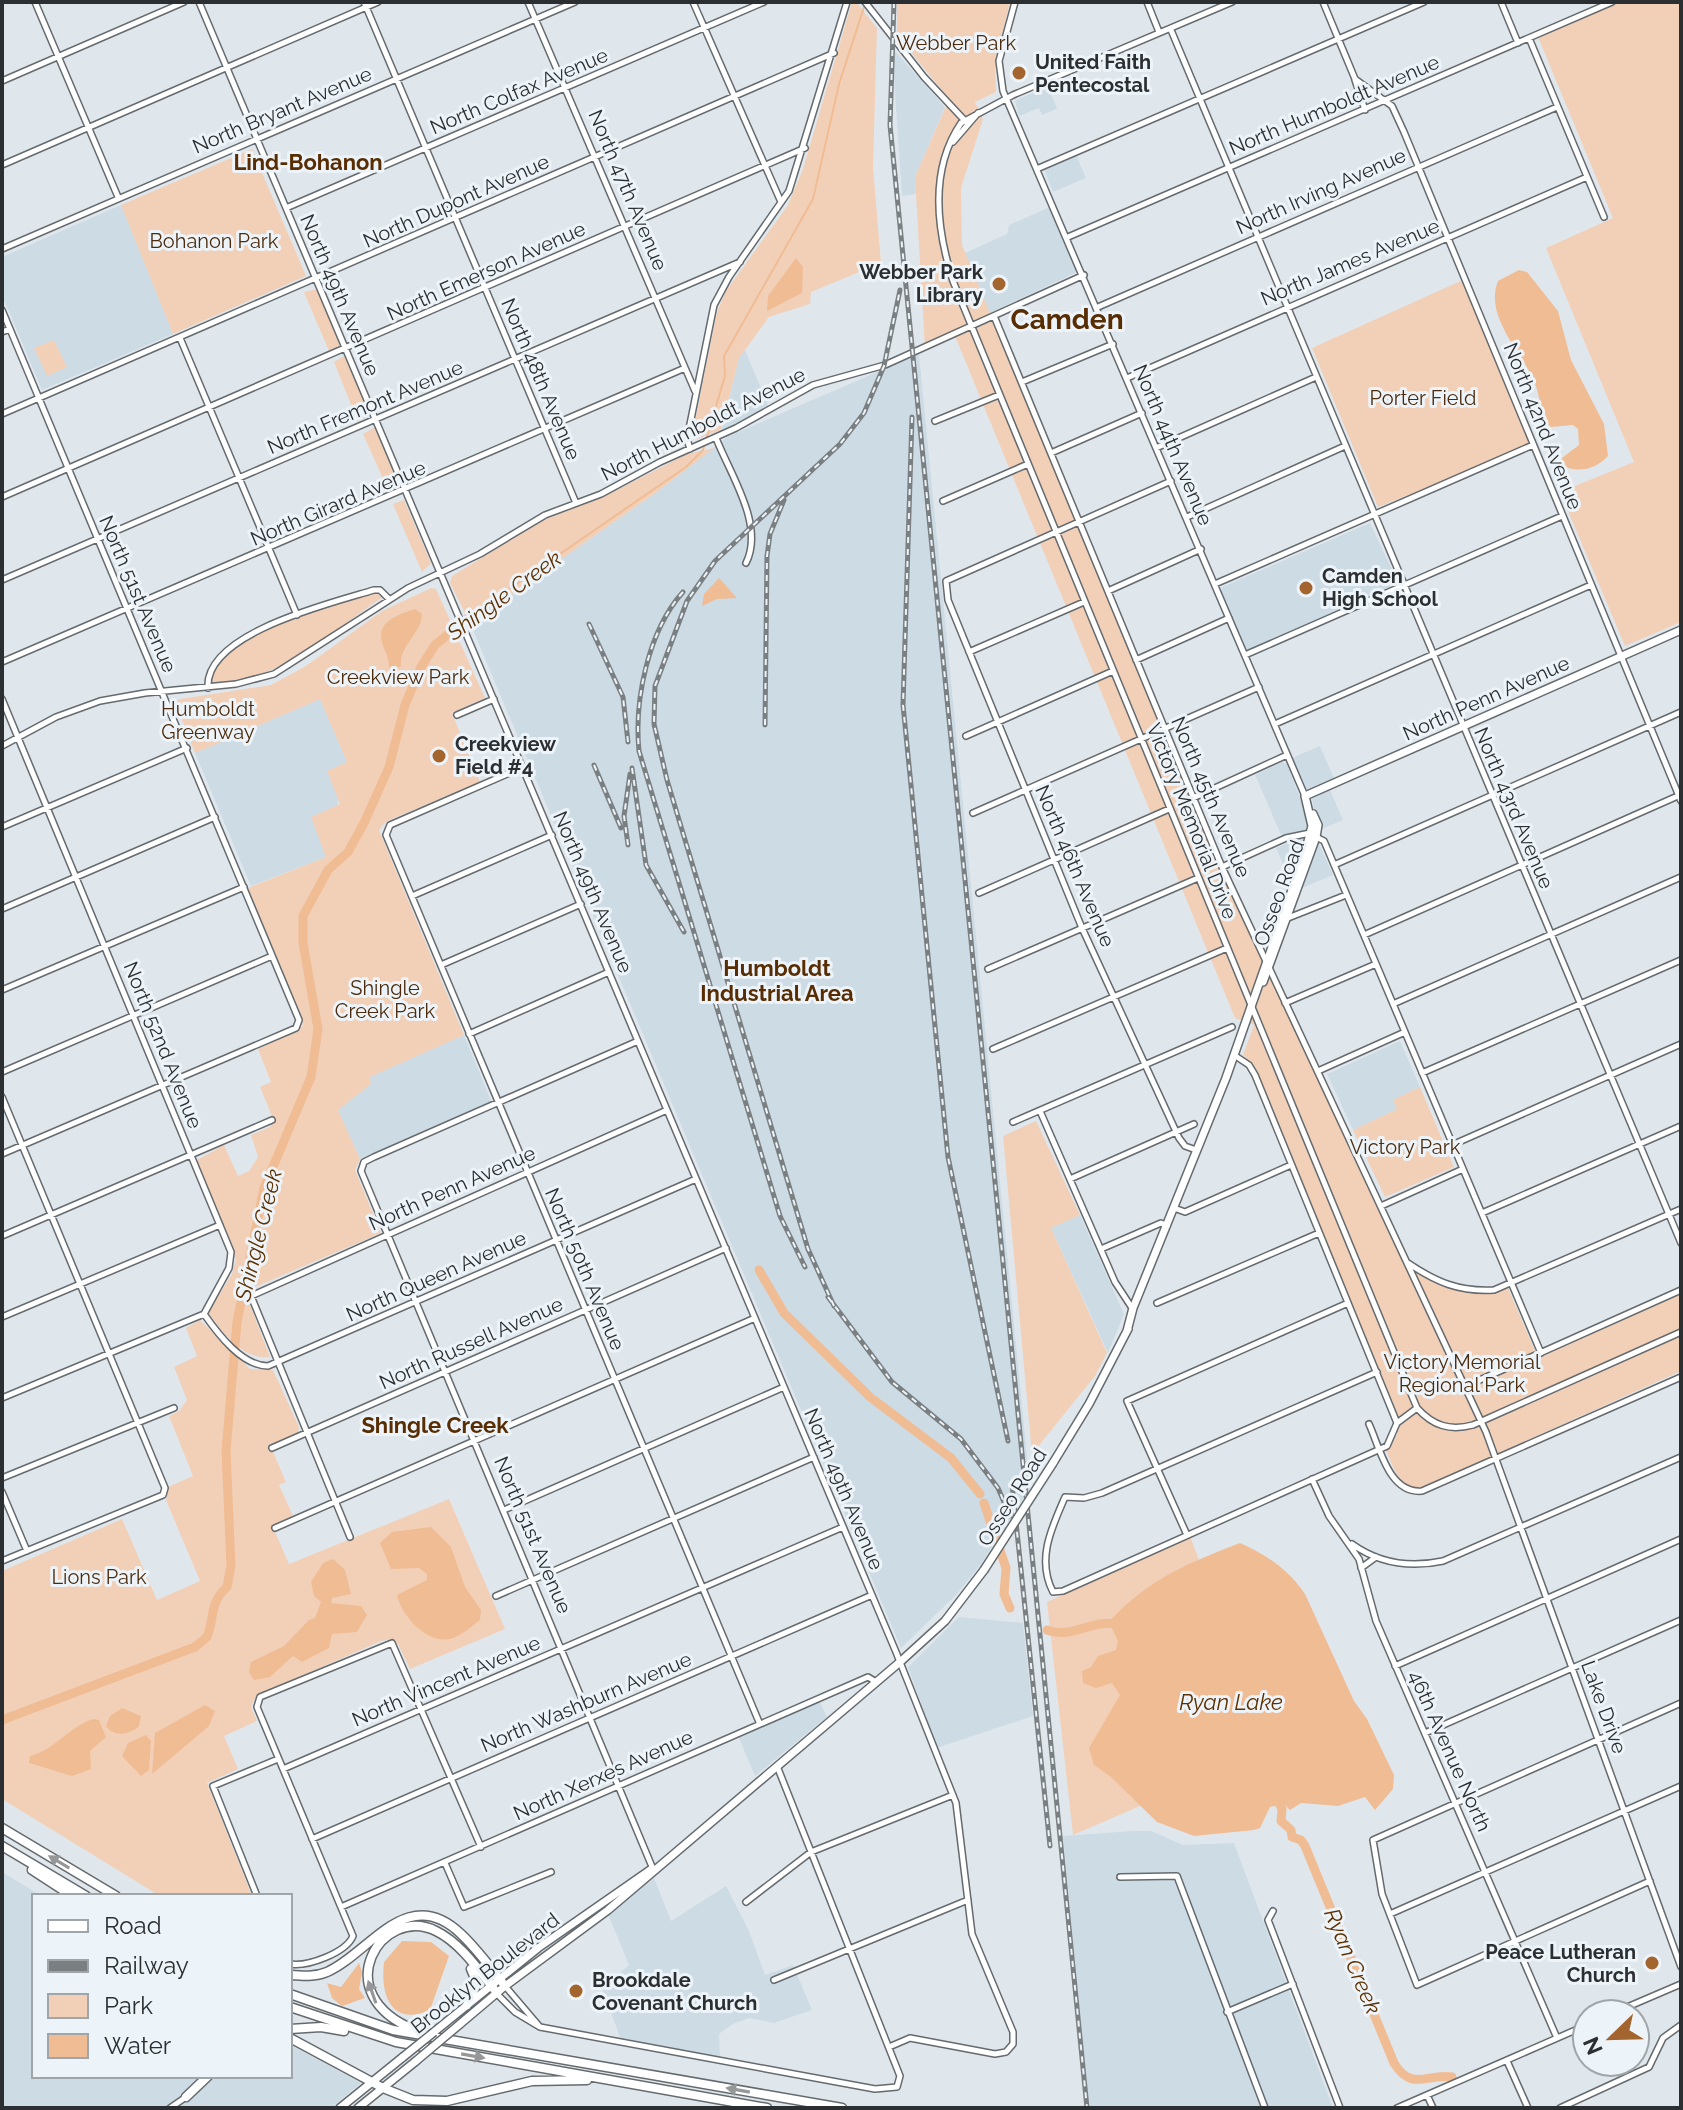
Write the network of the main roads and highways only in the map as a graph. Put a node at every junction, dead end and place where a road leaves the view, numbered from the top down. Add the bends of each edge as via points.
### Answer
1 (1681, 630) edge
2 (1305, 796) joint
3 (1313, 835) junction
4 (1268, 966) junction
5 (1147, 1278) junction
6 (1127, 1331) junction
7 (900, 1662) joint
8 (2, 1828) edge
9 (2, 1847) edge
10 (69, 1894) edge
11 (83, 1894) edge
12 (113, 1894) edge
13 (446, 1937) junction
14 (292, 1968) edge
15 (502, 1982) junction
16 (494, 1989) junction
17 (292, 1995) edge
18 (467, 2005) junction
19 (292, 2008) edge
20 (292, 2029) edge
21 (292, 2039) edge
22 (396, 2042) junction
23 (458, 2043) junction
24 (211, 2078) edge
25 (372, 2081) junction
26 (627, 2083) junction
27 (383, 2088) junction
28 (186, 2097) road end
29 (340, 2108) edge
30 (358, 2108) edge
31 (767, 2108) edge
32 (842, 2108) edge

1 - 2 main road, North Penn Avenue
2 - 3 main road, Osseo Road via 1316,820
3 - 4 main road, Osseo Road
3 - 4 main road, Osseo Road
4 - 5 main road, Osseo Road
5 - 6 main road, Osseo Road
5 - 6 main road, Osseo Road
6 - 7 main road, Osseo Road, bridge via 1096,1393 984,1570 945,1621
7 - 15 main road, Brooklyn Boulevard via 608,1910
12 -> 8 highway
9 - 10 highway
9 - 11 highway
13 - 16 highway
13 - 18 highway via 477,1978
23 -> 13 highway via 393,2019 374,2001 367,1983 371,1957 390,1935 420,1927
14 - 15 highway via 311,1976 328,1971 384,1927 420,1918 460,1932
15 - 16 main road, Brooklyn Boulevard
16 - 18 main road, Brooklyn Boulevard
16 - 27 main road, Brooklyn Boulevard, bridge
17 - 23 highway via 374,2024
18 - 25 main road, Brooklyn Boulevard, bridge
19 - 22 highway
20 - 22 highway via 321,2027
21 - 25 highway
22 -> 26 highway
32 -> 23 highway
24 - 28 highway
25 - 27 highway
25 - 29 main road, Brooklyn Boulevard
26 - 27 highway via 532,2081 440,2102 413,2100
26 - 31 highway
27 - 30 main road, Brooklyn Boulevard

